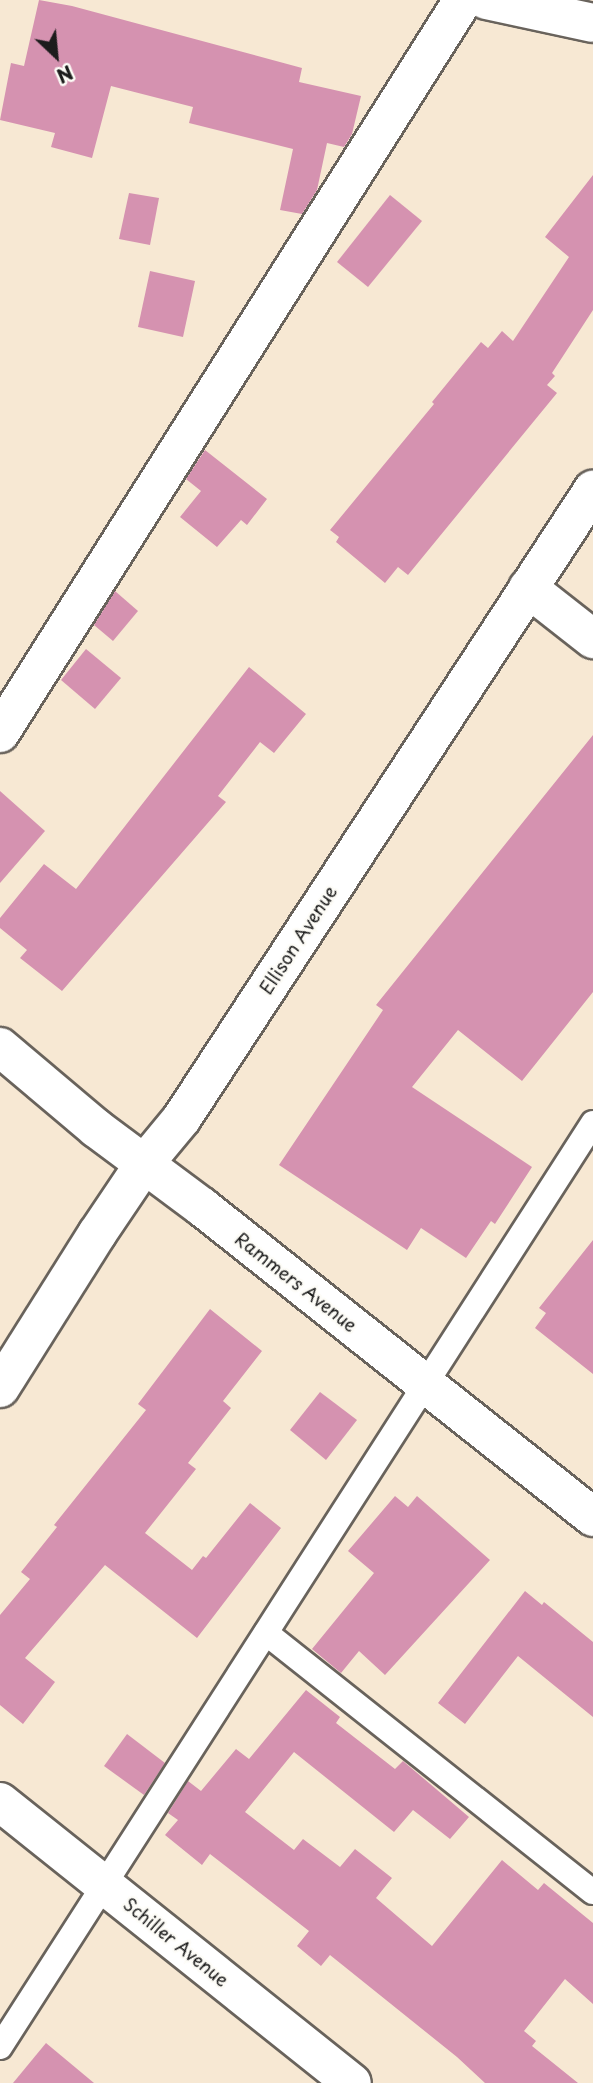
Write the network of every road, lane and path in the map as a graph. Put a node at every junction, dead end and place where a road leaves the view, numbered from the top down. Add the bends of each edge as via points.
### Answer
1 (463, 0) edge
2 (486, 0) edge
3 (593, 23) edge
4 (593, 490) edge
5 (528, 588) junction
6 (593, 639) edge
7 (0, 733) edge
8 (0, 1047) edge
9 (593, 1123) edge
10 (144, 1164) junction
11 (426, 1385) junction
12 (0, 1388) edge
13 (593, 1517) edge
14 (266, 1633) junction
15 (0, 1802) edge
16 (104, 1885) junction
17 (593, 1892) edge
18 (0, 2047) edge
19 (352, 2083) edge

1 - 7 street
2 - 3 street
4 - 5 street, Ellison Avenue
5 - 6 street
5 - 10 street, Ellison Avenue via 182,1118
8 - 10 street, Rammers Avenue
9 - 11 lane
10 - 11 street, Rammers Avenue
10 - 12 street, Ellison Avenue
11 - 13 street, Rammers Avenue
11 - 14 lane
14 - 16 lane
14 - 17 lane
15 - 16 street, Schiller Avenue
16 - 18 lane
16 - 19 street, Schiller Avenue

